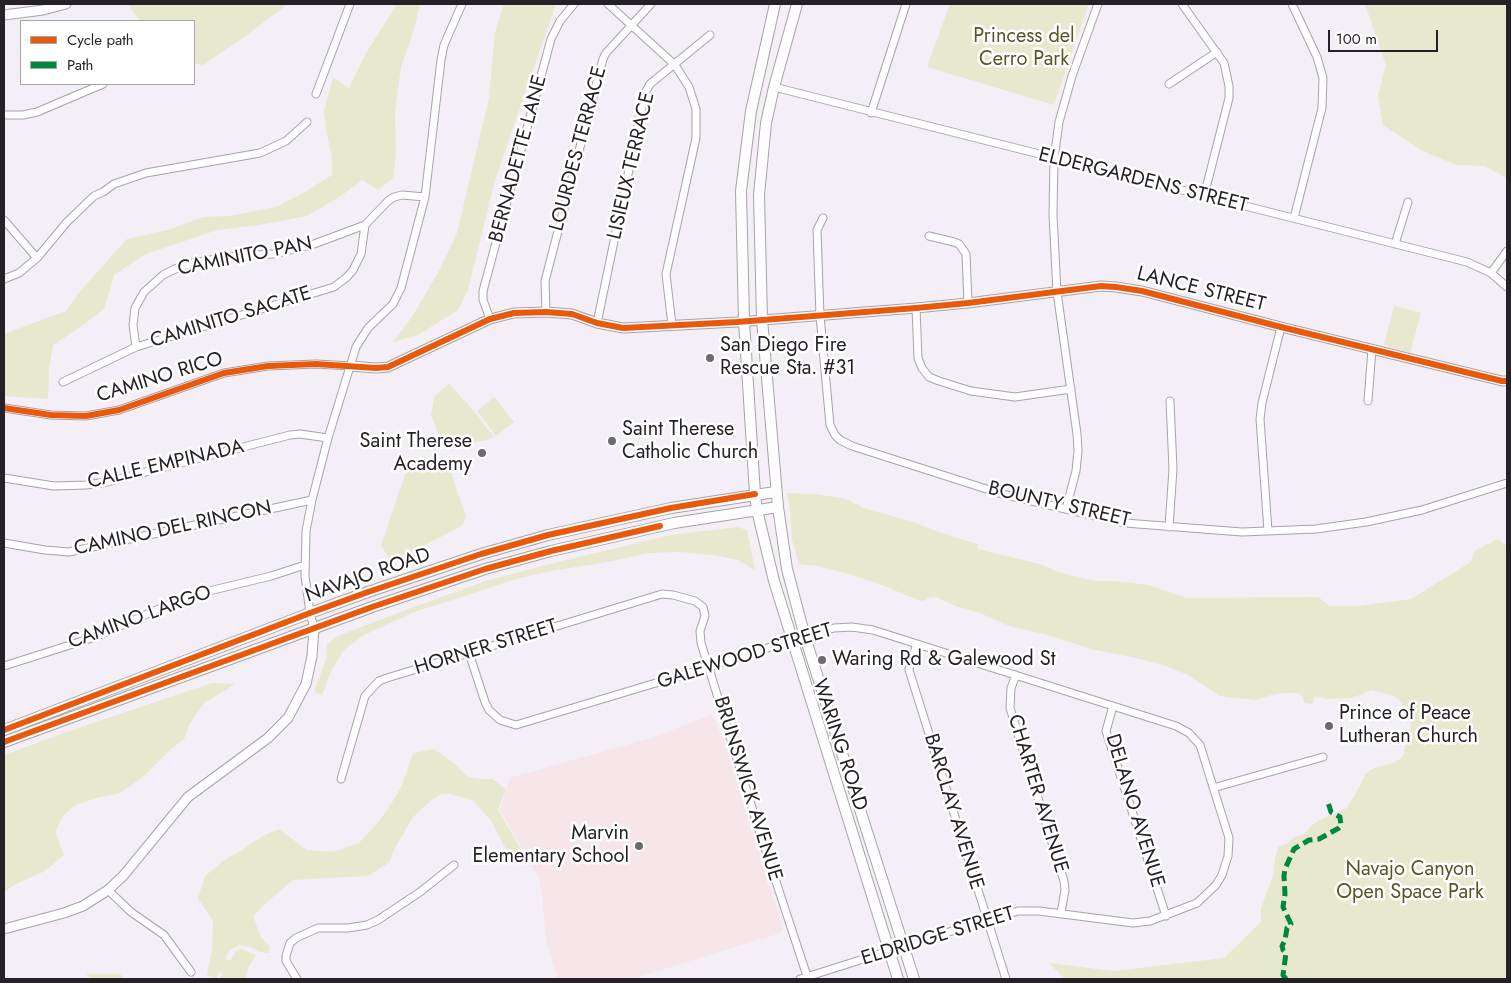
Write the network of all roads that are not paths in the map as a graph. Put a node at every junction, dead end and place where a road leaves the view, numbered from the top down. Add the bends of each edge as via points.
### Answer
1 (66, 4) edge
2 (350, 4) edge
3 (462, 4) edge
4 (574, 4) edge
5 (608, 4) edge
6 (651, 4) edge
7 (775, 4) edge
8 (797, 4) edge
9 (906, 4) edge
10 (1098, 4) edge
11 (1182, 4) edge
12 (1292, 4) edge
13 (4, 15) edge
14 (631, 26) junction
15 (710, 35) dead end
16 (1217, 52) junction
17 (675, 65) junction
18 (1169, 84) dead end
19 (101, 85) edge
20 (774, 87) junction
21 (316, 94) dead end
22 (871, 112) junction
23 (4, 115) edge
24 (307, 122) dead end
25 (1054, 158) junction
26 (1204, 196) junction
27 (426, 198) junction
28 (1408, 202) dead end
29 (823, 218) dead end
30 (1294, 218) junction
31 (4, 220) edge
32 (365, 225) junction
33 (929, 236) dead end
34 (1395, 244) junction
35 (1507, 251) edge
36 (37, 258) junction
37 (1491, 274) junction
38 (4, 280) edge
39 (1507, 287) edge
40 (1057, 292) junction
41 (968, 304) junction
42 (916, 308) junction
43 (546, 312) junction
44 (820, 316) junction
45 (490, 319) junction
46 (762, 319) junction
47 (744, 321) junction
48 (597, 322) junction
49 (672, 325) junction
50 (1281, 327) junction
51 (136, 347) junction
52 (1372, 349) junction
53 (351, 366) junction
54 (1507, 381) edge
55 (63, 382) dead end
56 (1071, 389) junction
57 (1170, 401) dead end
58 (1368, 401) dead end
59 (4, 408) edge
60 (328, 438) junction
61 (4, 478) edge
62 (1507, 482) edge
63 (775, 492) junction
64 (755, 494) junction
65 (312, 500) junction
66 (778, 507) junction
67 (1066, 509) junction
68 (757, 510) junction
69 (1168, 527) junction
70 (1268, 532) junction
71 (4, 543) edge
72 (305, 565) junction
73 (407, 579) junction
74 (413, 594) junction
75 (695, 601) joint
76 (310, 614) junction
77 (314, 628) junction
78 (805, 636) junction
79 (792, 640) junction
80 (916, 644) junction
81 (469, 653) junction
82 (4, 666) edge
83 (709, 667) junction
84 (1016, 675) junction
85 (1114, 706) junction
86 (4, 730) edge
87 (4, 742) edge
88 (1323, 757) dead end
89 (341, 779) dead end
90 (1212, 788) junction
91 (454, 865) dead end
92 (108, 890) junction
93 (1061, 913) junction
94 (1166, 916) junction
95 (987, 920) junction
96 (4, 928) edge
97 (903, 946) junction
98 (889, 950) junction
99 (191, 972) dead end
100 (297, 979) edge
101 (805, 979) edge
102 (898, 979) edge
103 (914, 979) edge
104 (1006, 979) edge

1 - 13 street
2 - 21 street
3 - 27 street via 440,60
4 - 45 street, BERNADETTE LANE via 551,39 488,272 483,300
5 - 14 street
6 - 14 street, LOURDES TERRACE
7 - 47 main road, WARING ROAD via 752,101 741,191
8 - 20 main road, WARING ROAD
9 - 22 street
10 - 25 street via 1072,76 1059,122
11 - 16 street
12 - 30 street via 1318,57 1323,78 1322,108
14 - 17 street
14 - 43 street, LOURDES TERRACE via 603,59 545,281
15 - 17 street, LISIEUX TERRACE
16 - 18 street
16 - 26 street via 1224,63 1229,98
17 - 48 street, LISIEUX TERRACE via 650,84 645,93
17 - 49 street via 689,87 697,124 666,274
19 - 23 street via 38,112
20 - 22 street, ELDERGARDENS STREET
20 - 46 main road, WARING ROAD via 766,123 759,194
22 - 25 street, ELDERGARDENS STREET
24 - 36 street via 286,141 260,153 146,173 114,184 94,196
25 - 26 street, ELDERGARDENS STREET
25 - 40 street
26 - 30 street, ELDERGARDENS STREET
27 - 32 street, CAMINITO PAN via 394,197
27 - 53 street via 393,304 368,328 356,346
28 - 34 street
29 - 44 street, BOUNTY STREET via 817,230
30 - 34 street, ELDERGARDENS STREET
31 - 36 street
32 - 51 street, CAMINITO SACATE via 361,254 348,277 334,287
32 - 51 street, CAMINITO PAN via 314,244 274,254 192,263 163,275 144,292 135,308
33 - 41 street via 959,244 966,254
34 - 37 street, ELDERGARDENS STREET via 1467,262
35 - 37 street
36 - 38 street
37 - 39 street, ELDERGARDENS STREET
40 - 41 street, LANCE STREET
40 - 50 street, LANCE STREET via 1102,286 1134,289
40 - 56 street
41 - 42 street, LANCE STREET
42 - 44 street, LANCE STREET
42 - 56 street via 918,358 929,377 971,391 1015,397
43 - 45 street, CAMINO RICO via 514,313
43 - 48 street, CAMINO RICO via 572,314
44 - 46 street, LANCE STREET
44 - 67 street, BOUNTY STREET via 830,425 840,440 1002,494
45 - 53 street, CAMINO RICO via 388,367
46 - 47 street, CAMINO RICO
46 - 63 main road, WARING ROAD
47 - 49 street, CAMINO RICO
47 - 64 main road, WARING ROAD
48 - 49 street, CAMINO RICO via 623,328
50 - 52 street, LANCE STREET
50 - 70 street via 1260,419
51 - 55 street, CAMINITO SACATE
52 - 54 street, LANCE STREET
52 - 58 street
53 - 59 street, CAMINO RICO via 268,366 224,374 119,410 86,416
53 - 60 street
56 - 67 street via 1078,451
57 - 69 street via 1173,469
60 - 61 street, CALLE EMPINADA via 290,435 86,486 54,486
60 - 65 street
62 - 70 street, BOUNTY STREET via 1422,510 1366,522
63 - 64 main road, NAVAJO ROAD
63 - 66 main road, WARING ROAD
64 - 68 main road, WARING ROAD
64 - 73 main road, NAVAJO ROAD via 671,508 548,535
65 - 71 street, CAMINO DEL RINCON via 69,552
65 - 72 street via 306,531
66 - 68 main road, NAVAJO ROAD
66 - 78 main road, WARING ROAD via 787,569
67 - 69 street, BOUNTY STREET via 1125,523
68 - 74 main road, NAVAJO ROAD via 674,523 551,551
68 - 79 main road, WARING ROAD
69 - 70 street, BOUNTY STREET
72 - 76 street
72 - 82 street, CAMINO LARGO via 193,596 95,637
73 - 74 main road
73 - 76 main road, NAVAJO ROAD
74 - 77 main road, NAVAJO ROAD
75 - 81 street, HORNER STREET via 662,594
75 - 83 street, BRUNSWICK AVENUE via 703,607 705,616 700,631
76 - 77 street
76 - 86 main road, NAVAJO ROAD
77 - 87 main road, NAVAJO ROAD
77 - 92 street via 306,684 288,718 268,738 188,797
78 - 79 street, GALEWOOD STREET
78 - 80 street, GALEWOOD STREET via 852,627
78 - 97 main road, WARING ROAD
79 - 83 street, GALEWOOD STREET
79 - 98 main road, WARING ROAD
80 - 84 street, GALEWOOD STREET
80 - 95 street, BARCLAY AVENUE via 909,670
81 - 83 street, GALEWOOD STREET via 490,710 500,720 516,725
81 - 89 street, HORNER STREET via 379,682 365,696
83 - 101 street, BRUNSWICK AVENUE
84 - 85 street, GALEWOOD STREET
84 - 93 street, CHARTER AVENUE via 1011,688 1010,708 1064,881
85 - 90 street, GALEWOOD STREET via 1189,733 1200,745
85 - 94 street, DELANO AVENUE via 1106,731
88 - 90 street
90 - 94 street, ELDRIDGE STREET via 1229,838 1222,875 1198,904
91 - 100 street via 378,920 348,928 318,928 296,938 290,943 286,961
92 - 96 street via 83,906 64,913
92 - 99 street via 131,912 164,935
93 - 94 street, ELDRIDGE STREET via 1133,922
93 - 95 street, ELDRIDGE STREET via 1018,911
95 - 97 street, ELDRIDGE STREET
95 - 104 street, BARCLAY AVENUE
97 - 98 street, ELDRIDGE STREET
97 - 103 main road, WARING ROAD
98 - 101 street, ELDRIDGE STREET
98 - 102 main road, WARING ROAD

